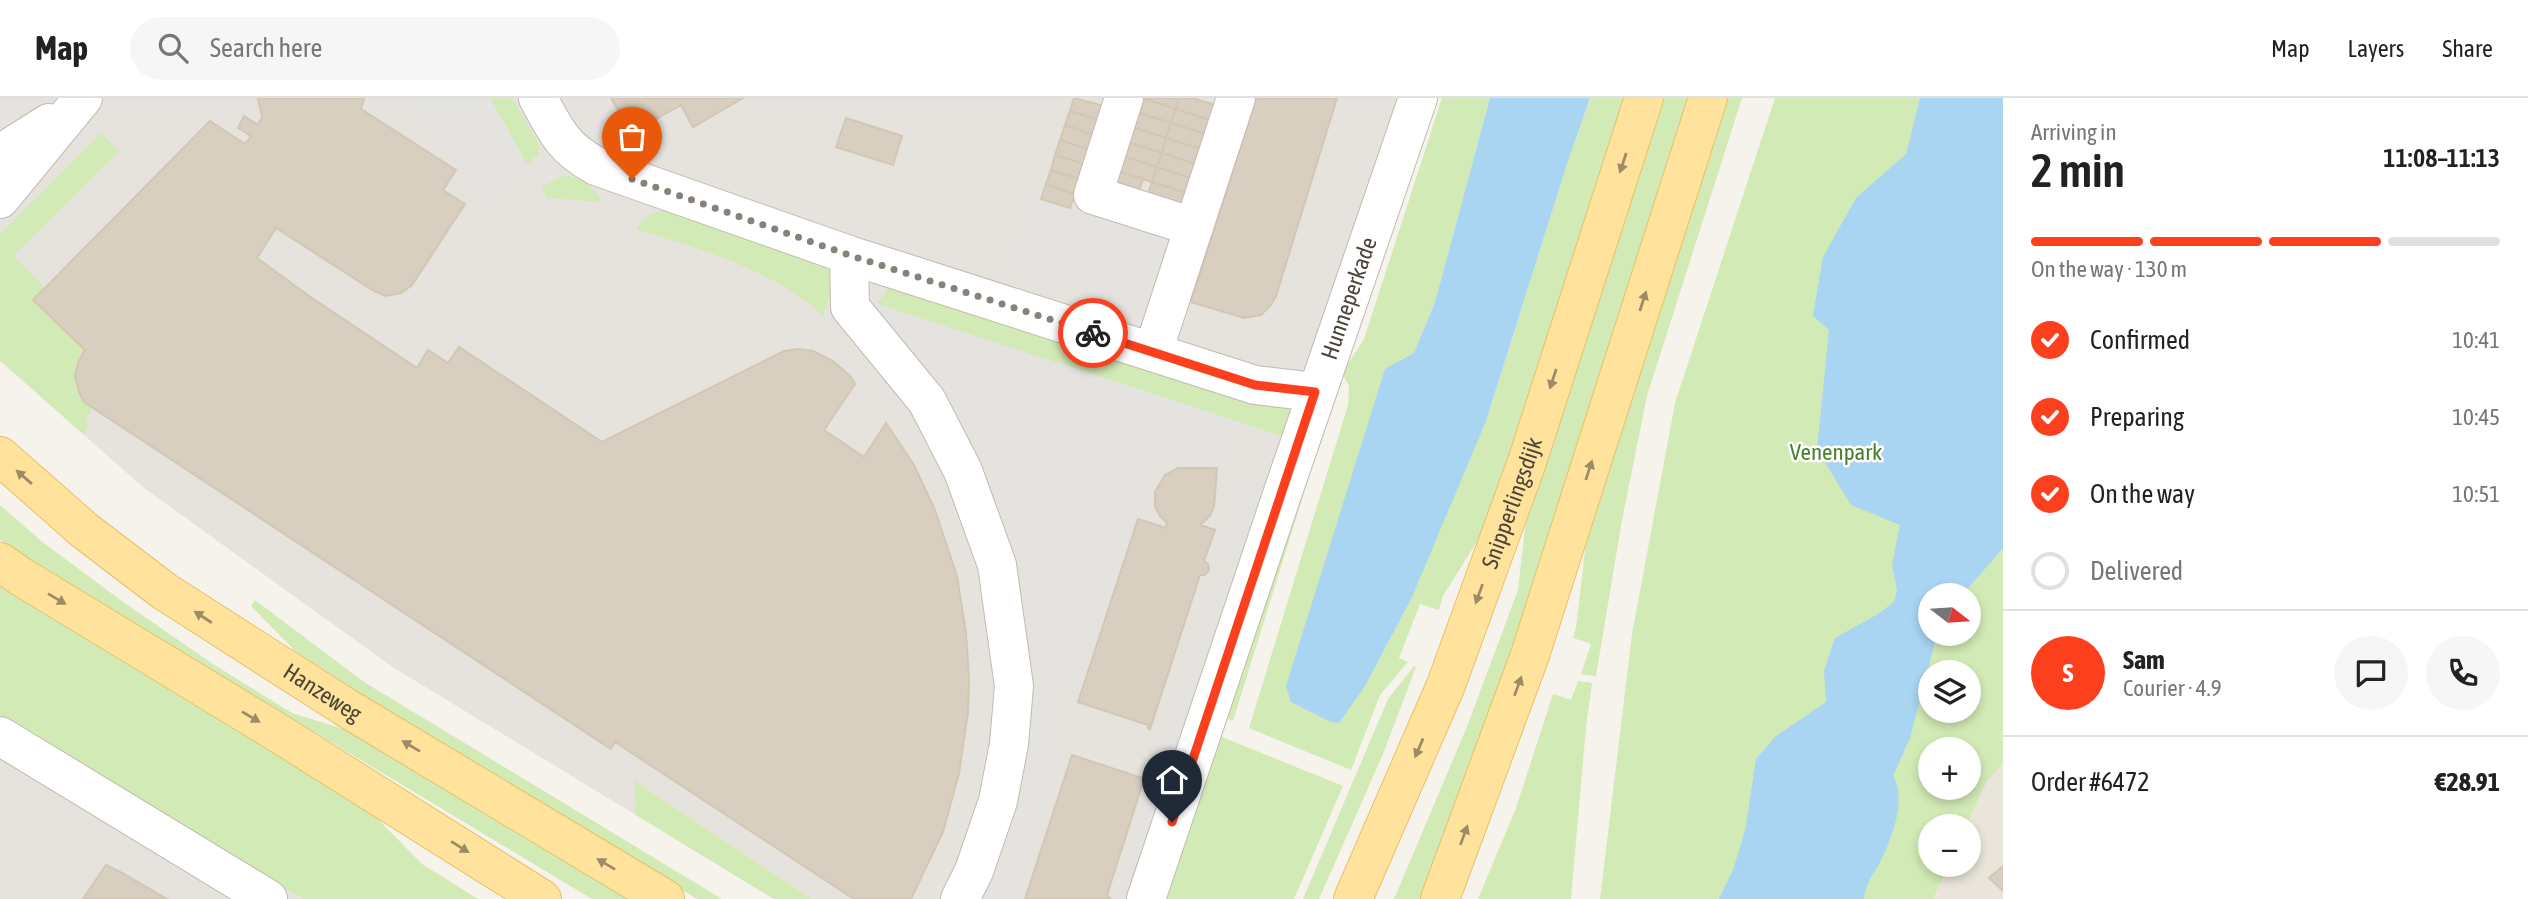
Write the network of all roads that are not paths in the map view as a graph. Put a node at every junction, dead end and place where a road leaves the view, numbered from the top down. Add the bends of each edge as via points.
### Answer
1 (538, 98) edge
2 (1124, 98) edge
3 (1236, 98) edge
4 (1418, 98) edge
5 (1644, 98) edge
6 (1708, 98) edge
7 (79, 103) edge
8 (0, 154) edge
9 (0, 199) edge
10 (1194, 227) junction
11 (849, 255) junction
12 (1153, 352) junction
13 (1315, 392) junction
14 (0, 456) edge
15 (0, 562) edge
16 (0, 736) edge
17 (529, 894) edge
18 (268, 899) edge
19 (665, 899) edge
20 (960, 899) edge
21 (1146, 899) edge
22 (1353, 899) edge
23 (1440, 899) edge

1 - 11 street via 559,137 576,155 596,166
2 - 10 street via 1093,195
3 - 10 street
4 - 13 street, Hunneperkade
5 -> 22 main road, Snipperlingsdijk via 1527,462 1450,672
23 -> 6 main road via 1530,654
7 - 8 street
7 - 9 street
10 - 12 street
11 - 12 street
11 - 20 street via 850,307 926,401 963,471 997,565 1014,686 1009,744 998,801
12 - 13 street via 1255,385
13 - 21 street, Hunneperkade
19 -> 14 main road, Hanzeweg via 334,700 164,591 84,530
15 -> 17 main road
16 - 18 street

